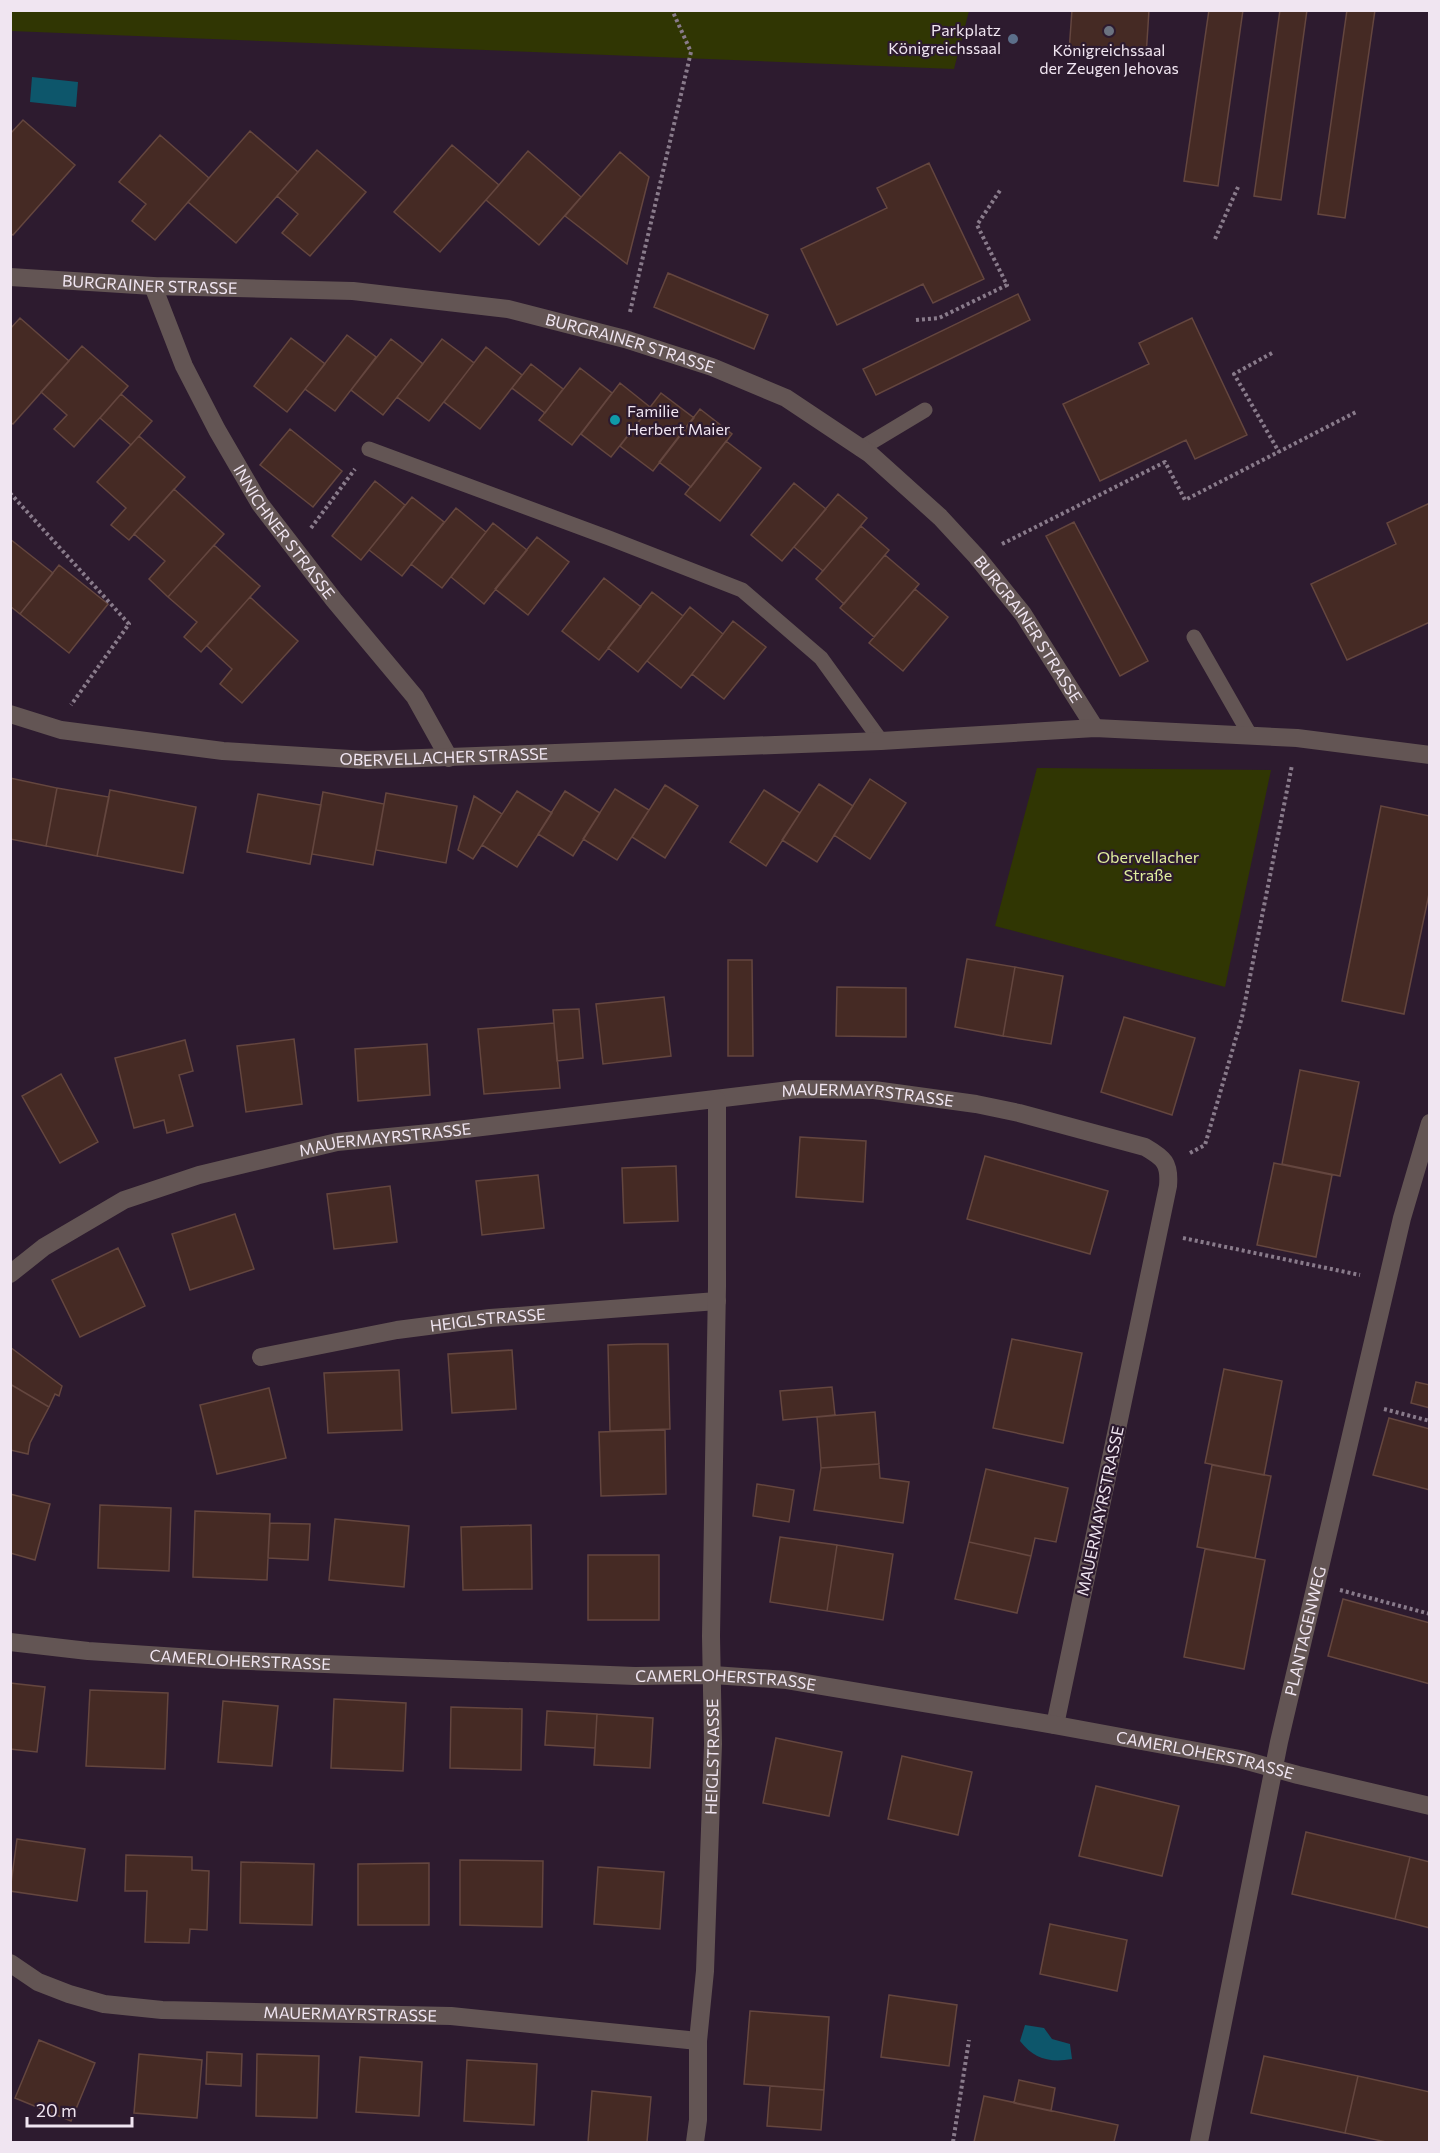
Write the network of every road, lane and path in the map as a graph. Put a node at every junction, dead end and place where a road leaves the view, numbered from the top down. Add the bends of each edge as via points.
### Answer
1 (672, 10) edge
2 (1238, 188) dead end
3 (1001, 189) dead end
4 (1215, 239) dead end
5 (10, 278) edge
6 (153, 286) junction
7 (916, 320) dead end
8 (625, 339) junction
9 (1272, 353) dead end
10 (925, 410) dead end
11 (1358, 411) dead end
12 (369, 449) dead end
13 (860, 449) junction
14 (1279, 452) junction
15 (352, 473) dead end
16 (10, 493) edge
17 (321, 513) dead end
18 (976, 557) junction
19 (1194, 637) dead end
20 (86, 683) dead end
21 (10, 714) edge
22 (1095, 728) junction
23 (1250, 735) junction
24 (1297, 738) junction
25 (881, 741) junction
26 (1430, 755) edge
27 (449, 758) junction
28 (717, 1100) junction
29 (1430, 1123) edge
30 (1167, 1165) junction
31 (1158, 1233) junction
32 (12, 1269) edge
33 (1367, 1276) dead end
34 (717, 1300) junction
35 (261, 1357) dead end
36 (1383, 1409) dead end
37 (1430, 1421) edge
38 (1338, 1590) dead end
39 (1430, 1614) edge
40 (10, 1642) edge
41 (713, 1675) junction
42 (1055, 1725) junction
43 (1274, 1769) junction
44 (1430, 1806) edge
45 (10, 1963) edge
46 (969, 2040) dead end
47 (698, 2041) junction
48 (695, 2142) edge
49 (952, 2142) edge
50 (1199, 2142) edge

1 - 8 path via 691,52
2 - 4 path
3 - 7 path via 977,225 1007,285 939,318
5 - 6 street, BURGRAINER STRASSE
6 - 8 street, BURGRAINER STRASSE via 353,291 508,309
6 - 27 street, INNICHNER STRASSE via 184,366 260,504 415,697
8 - 13 street, BURGRAINER STRASSE via 712,367 786,398
9 - 14 path via 1234,374
10 - 13 lane
11 - 14 path
12 - 25 lane via 742,590 821,658
13 - 18 street, BURGRAINER STRASSE via 939,518
14 - 18 path via 1185,500 1165,462
15 - 17 path
16 - 20 path via 129,624
18 - 22 street, BURGRAINER STRASSE via 1023,614
19 - 23 lane
21 - 27 street, OBERVELLACHER STRASSE via 61,730 223,751 367,760
22 - 23 street, OBERVELLACHER STRASSE
22 - 25 street, OBERVELLACHER STRASSE
23 - 24 street, OBERVELLACHER STRASSE
24 - 26 street, OBERVELLACHER STRASSE
24 - 30 path via 1242,1017 1205,1145
25 - 27 street, OBERVELLACHER STRASSE
28 - 30 street, MAUERMAYRSTRASSE via 798,1089 874,1090 929,1097 1019,1113 1121,1139 1160,1156
28 - 32 street, MAUERMAYRSTRASSE via 337,1142 234,1166 124,1200
28 - 34 street, HEIGLSTRASSE
29 - 43 street, PLANTAGENWEG via 1401,1218
30 - 31 street, MAUERMAYRSTRASSE via 1168,1186
31 - 33 path
31 - 42 street, MAUERMAYRSTRASSE
34 - 35 street, HEIGLSTRASSE via 490,1318 397,1330
34 - 41 street, HEIGLSTRASSE
36 - 37 path
38 - 39 path
40 - 41 street, CAMERLOHERSTRASSE via 224,1660 634,1676
41 - 42 street, CAMERLOHERSTRASSE via 787,1680
41 - 47 street, HEIGLSTRASSE via 705,1971
42 - 43 street, CAMERLOHERSTRASSE via 1240,1759
43 - 44 street, CAMERLOHERSTRASSE
43 - 50 street, PLANTAGENWEG
45 - 47 street, MAUERMAYRSTRASSE via 38,1982 105,2004 162,2010 451,2016
46 - 49 path
47 - 48 street, HEIGLSTRASSE

